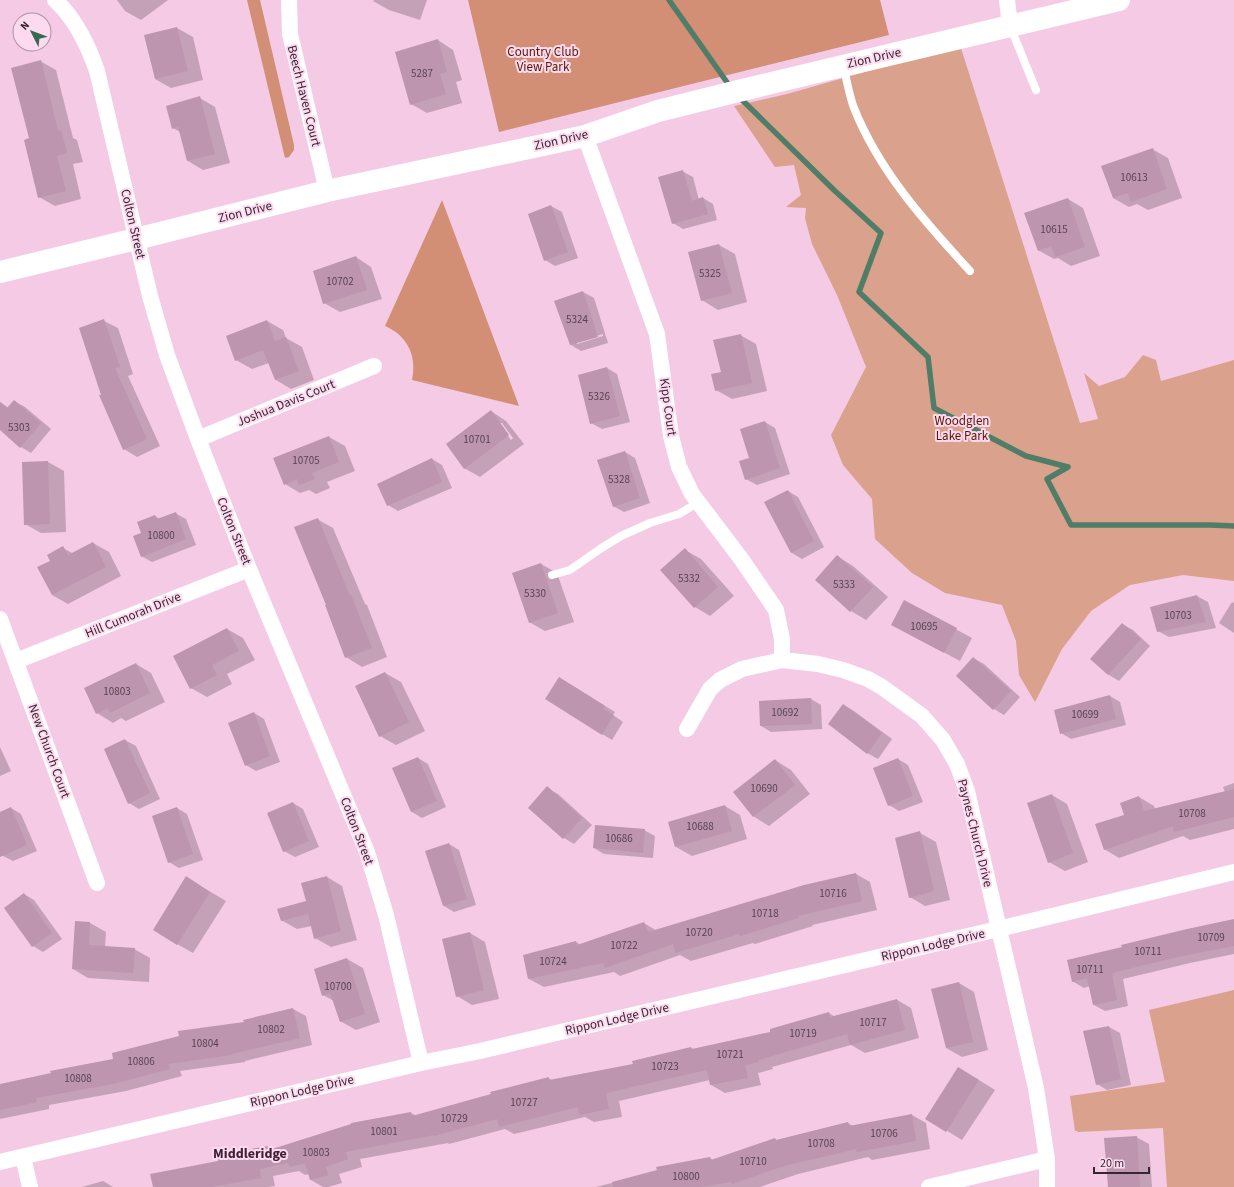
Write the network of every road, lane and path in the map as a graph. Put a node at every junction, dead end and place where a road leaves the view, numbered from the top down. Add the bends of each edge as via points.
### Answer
1 (55, 0) edge
2 (289, 0) edge
3 (1007, 0) edge
4 (1119, 0) edge
5 (1010, 26) junction
6 (843, 66) junction
7 (1036, 90) dead end
8 (585, 136) junction
9 (327, 191) junction
10 (136, 239) junction
11 (970, 271) dead end
12 (0, 272) edge
13 (374, 366) dead end
14 (198, 439) junction
15 (699, 502) junction
16 (249, 569) junction
17 (552, 575) dead end
18 (0, 618) edge
19 (782, 660) junction
20 (16, 661) junction
21 (687, 729) dead end
22 (1234, 872) edge
23 (97, 883) dead end
24 (998, 929) junction
25 (421, 1063) junction
26 (23, 1157) junction
27 (1047, 1159) junction
28 (0, 1162) edge
29 (30, 1187) edge
30 (929, 1187) edge
31 (1047, 1187) edge

1 - 10 street, Colton Street via 73,20 89,49 97,71
2 - 9 street, Beech Haven Court via 290,34
3 - 5 street
4 - 5 main road, Zion Drive
5 - 6 main road, Zion Drive
5 - 7 lane
6 - 8 main road, Zion Drive via 658,111
6 - 11 lane via 854,107 866,134 890,175 933,231
8 - 9 main road, Zion Drive
8 - 15 street, Kipp Court via 657,334 671,436 679,467 692,494
9 - 10 main road, Zion Drive
10 - 12 main road, Zion Drive
10 - 14 street, Colton Street via 167,355
13 - 14 street, Joshua Davis Court
14 - 16 street, Colton Street
15 - 17 lane via 679,514 621,536 570,570
15 - 19 street, Kipp Court via 776,610 782,639
16 - 20 street, Hill Cumorah Drive
16 - 25 street, Colton Street via 367,852 386,915
18 - 20 street, New Church Court
19 - 21 street, Paynes Church Drive via 742,669 720,680 710,690
19 - 24 street, Paynes Church Drive via 818,664 868,679 909,705 942,740 957,764 967,791
20 - 23 street, New Church Court
22 - 24 street, Rippon Lodge Drive
24 - 25 street, Rippon Lodge Drive via 487,1050
24 - 27 street, Paynes Church Drive via 1036,1088
25 - 26 street, Rippon Lodge Drive
26 - 28 street, Rippon Lodge Drive
26 - 29 street
27 - 30 street
27 - 31 street, Paynes Church Drive

